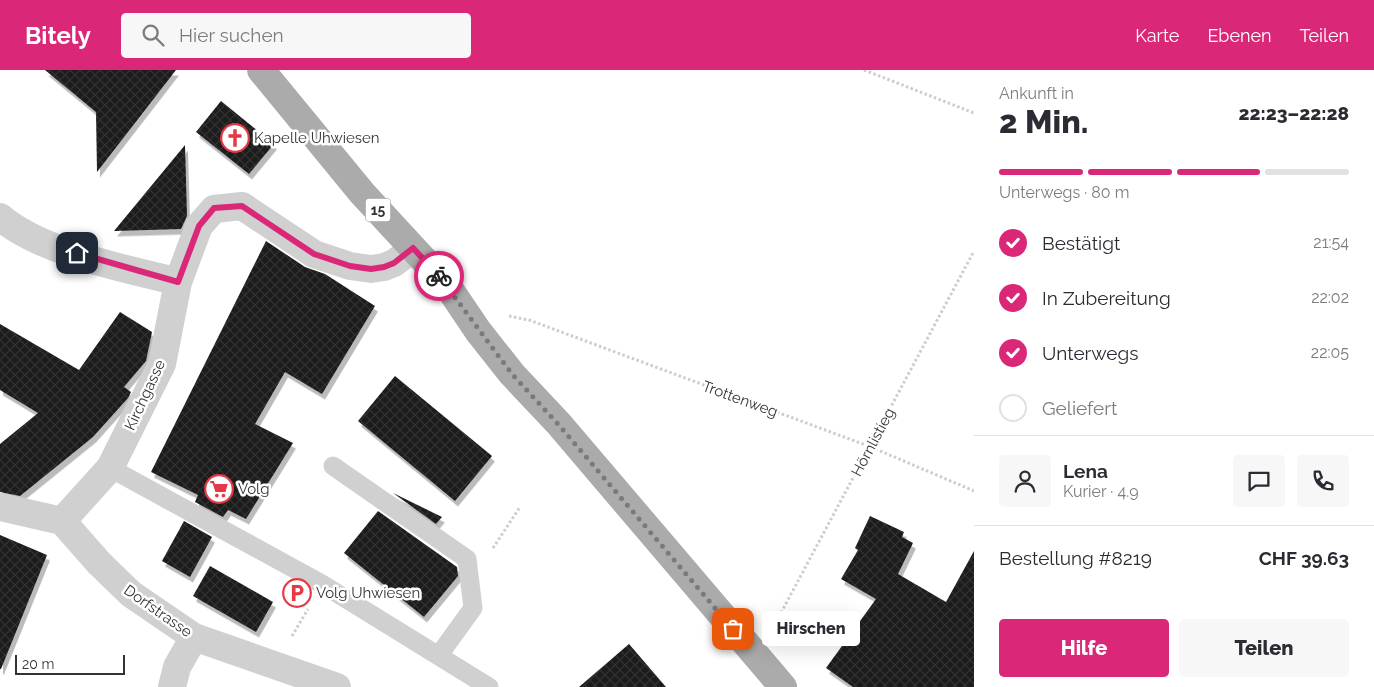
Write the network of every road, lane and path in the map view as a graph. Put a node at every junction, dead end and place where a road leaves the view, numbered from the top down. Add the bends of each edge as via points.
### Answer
1 (261, 70) edge
2 (864, 70) edge
3 (974, 113) edge
4 (0, 217) edge
5 (413, 248) junction
6 (974, 251) edge
7 (178, 282) junction
8 (503, 315) dead end
9 (871, 447) junction
10 (334, 466) dead end
11 (110, 468) junction
12 (974, 491) edge
13 (0, 507) edge
14 (62, 520) junction
15 (322, 584) junction
16 (770, 632) dead end
17 (194, 637) junction
18 (288, 642) dead end
19 (439, 655) junction
20 (172, 687) edge
21 (337, 687) edge
22 (489, 687) edge
23 (783, 687) edge

1 - 5 main road, 15 via 362,193
2 - 3 path
4 - 7 street via 45,243
5 - 7 street, Kirchgasse via 384,267 350,266 314,254 242,206 214,208 199,226
5 - 23 main road, 15 via 447,286 512,374
6 - 9 path, Hörnlistieg
7 - 11 street, Kirchgasse via 162,364
8 - 9 path, Trottenweg via 530,320
9 - 12 path, Trottenweg
9 - 16 path, Hörnlistieg
10 - 19 lane via 467,559 473,608
11 - 14 street, Kirchgasse
11 - 15 lane
13 - 14 street
14 - 17 street, Dorfstrasse via 130,594
15 - 18 path
15 - 19 lane
17 - 20 street via 177,667
17 - 21 street, Dorfstrasse
19 - 22 lane

